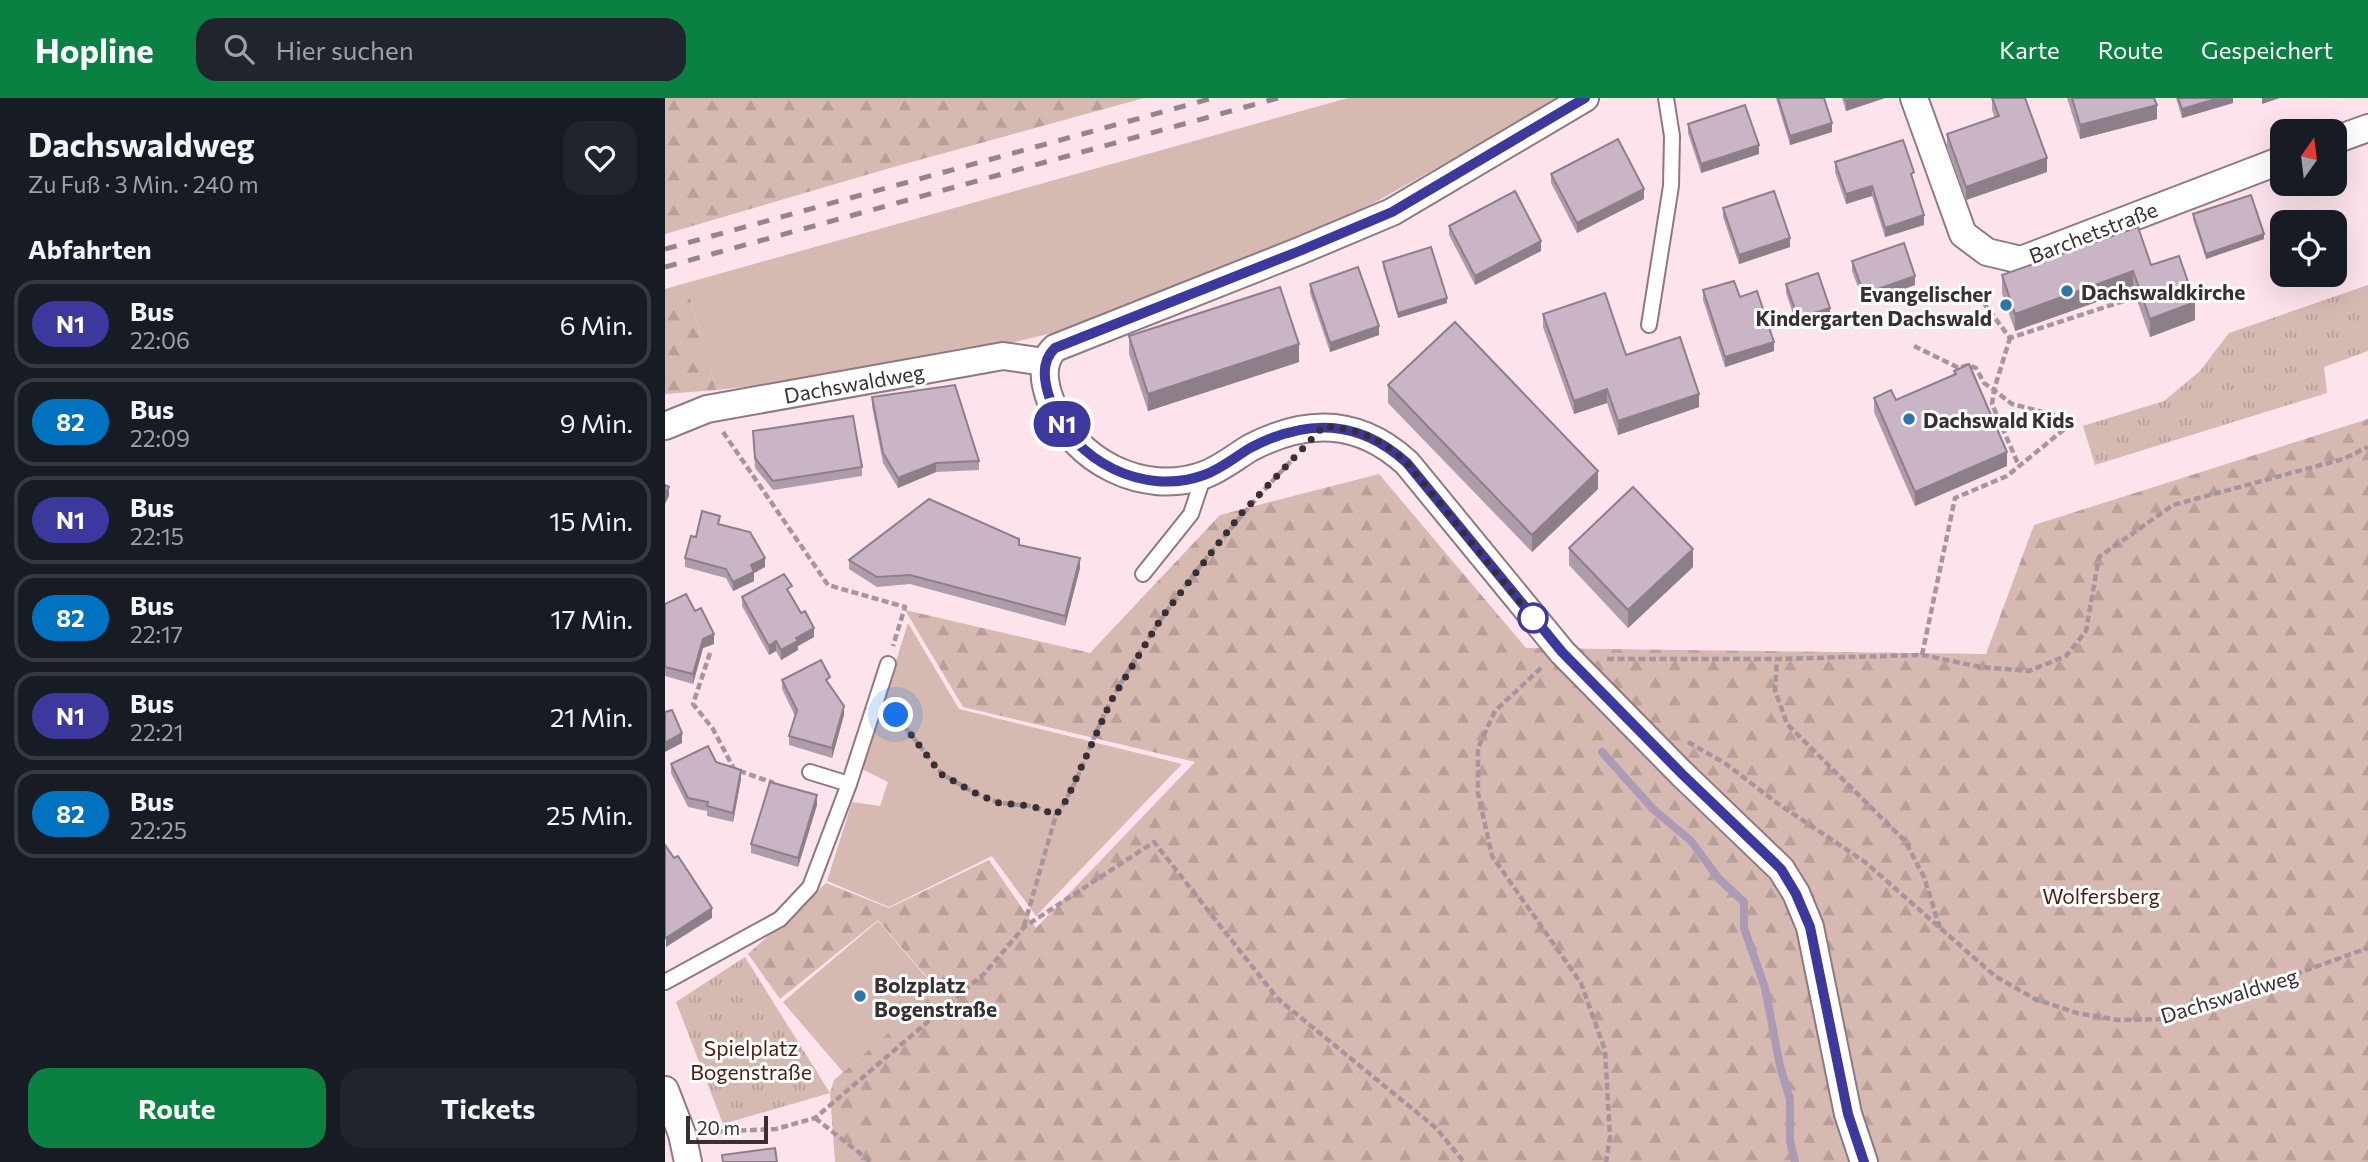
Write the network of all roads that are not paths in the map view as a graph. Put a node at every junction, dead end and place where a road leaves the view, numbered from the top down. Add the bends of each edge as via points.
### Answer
1 (1585, 98) edge
2 (1666, 98) edge
3 (1914, 98) edge
4 (2368, 128) edge
5 (2347, 136) edge
6 (2270, 165) edge
7 (1650, 325) dead end
8 (1045, 362) junction
9 (666, 423) edge
10 (1204, 475) junction
11 (1143, 574) dead end
12 (888, 664) road end
13 (810, 772) dead end
14 (849, 785) junction
15 (665, 982) edge
16 (665, 1090) edge
17 (688, 1162) edge
18 (1864, 1162) edge

1 - 8 street via 1392,212 1055,348
2 - 7 lane via 1672,136 1671,186
3 - 6 street, Barchetstraße via 1963,234 1987,252 2021,260
4 - 5 street
8 - 9 street, Dachswaldweg via 1003,356 707,409
8 - 10 street via 1050,401 1065,427 1106,466 1158,482
10 - 11 lane via 1191,514
10 - 18 street via 1281,435 1324,426 1369,436 1407,463 1562,652 1781,869 1810,927 1848,1114
12 - 14 lane
13 - 14 lane
14 - 15 lane via 803,895 780,919
16 - 17 street via 683,1134

